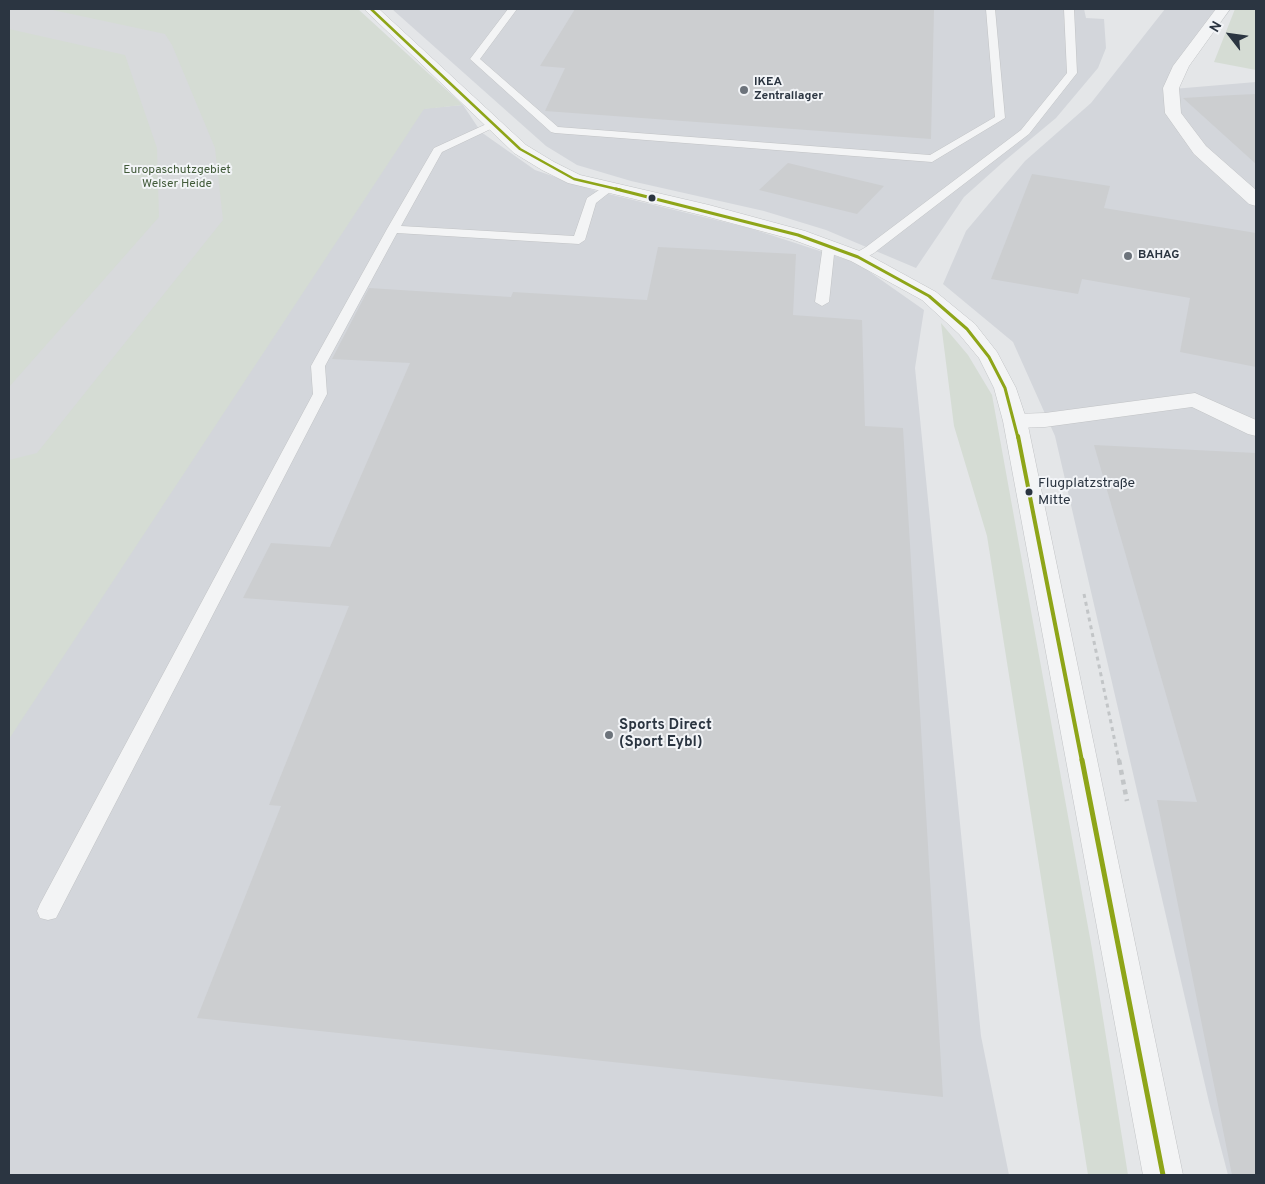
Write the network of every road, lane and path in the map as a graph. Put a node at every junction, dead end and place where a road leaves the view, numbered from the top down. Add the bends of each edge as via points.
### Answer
1 (371, 9) edge
2 (512, 9) edge
3 (990, 9) edge
4 (1069, 9) edge
5 (1223, 9) edge
6 (493, 124) junction
7 (609, 188) junction
8 (1256, 200) edge
9 (393, 228) junction
10 (829, 245) junction
11 (858, 257) junction
12 (822, 302) dead end
13 (1014, 421) junction
14 (1256, 429) edge
15 (1082, 588) dead end
16 (1128, 807) dead end
17 (48, 911) dead end
18 (1163, 1175) edge

1 - 6 street
2 - 3 lane via 475,59 555,130 932,160 1000,118
4 - 11 lane via 1072,73 1025,132
5 - 8 street via 1181,66 1171,88 1173,113 1200,150
6 - 7 street via 520,149 548,166
6 - 9 lane via 438,150
7 - 9 lane via 591,201 579,240
7 - 10 street via 759,224
9 - 17 lane via 318,366 320,394
10 - 11 street
10 - 12 lane
11 - 13 street via 929,296 967,330 993,365 1005,388
13 - 14 street via 1045,420 1195,400
13 - 18 street
15 - 16 path

